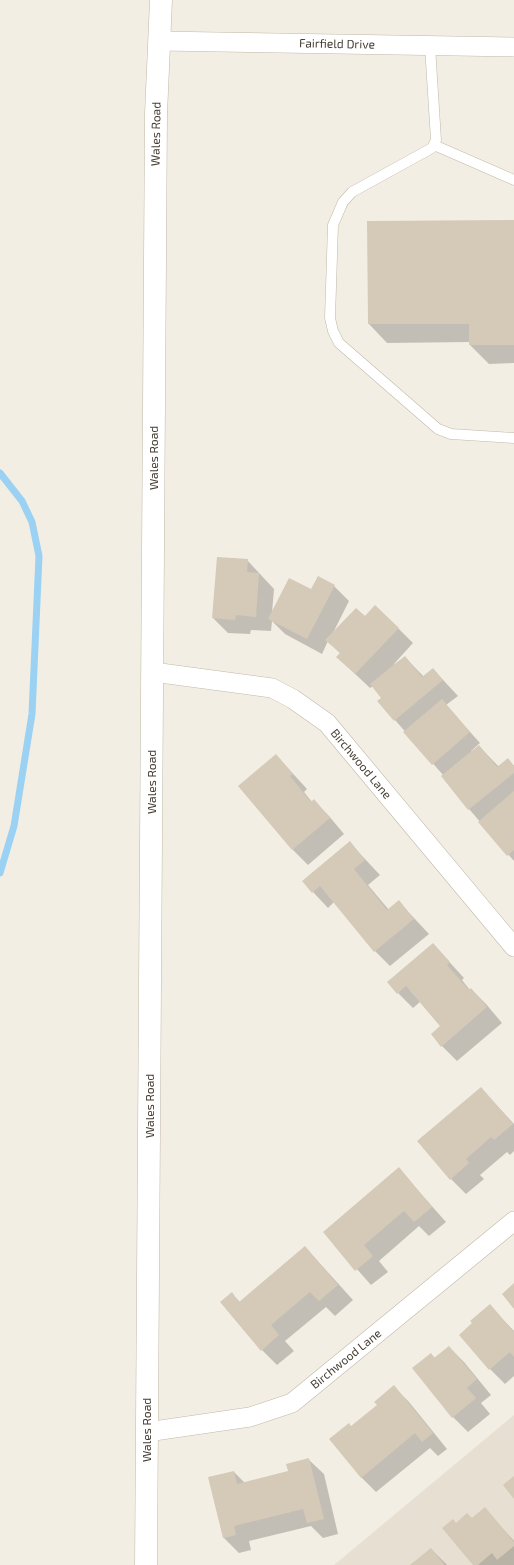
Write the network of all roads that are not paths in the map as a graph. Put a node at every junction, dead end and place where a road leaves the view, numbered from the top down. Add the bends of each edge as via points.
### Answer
1 (161, 0) edge
2 (160, 41) junction
3 (430, 46) junction
4 (514, 46) edge
5 (434, 144) junction
6 (514, 180) edge
7 (514, 438) edge
8 (152, 672) junction
9 (514, 947) edge
10 (514, 1221) edge
11 (147, 1432) junction
12 (146, 1565) edge

1 - 2 street, Wales Road
2 - 3 street, Fairfield Drive
2 - 8 street, Wales Road via 156,114
3 - 4 street, Fairfield Drive
3 - 5 lane via 436,140
5 - 6 lane
5 - 7 lane via 432,148 352,192 337,213 332,225 330,318 333,331 339,344 438,429 451,434
8 - 9 street, Birchwood Lane via 272,688 293,699 328,724
8 - 11 street, Wales Road
10 - 11 street, Birchwood Lane via 292,1403 250,1417
11 - 12 street, Wales Road

